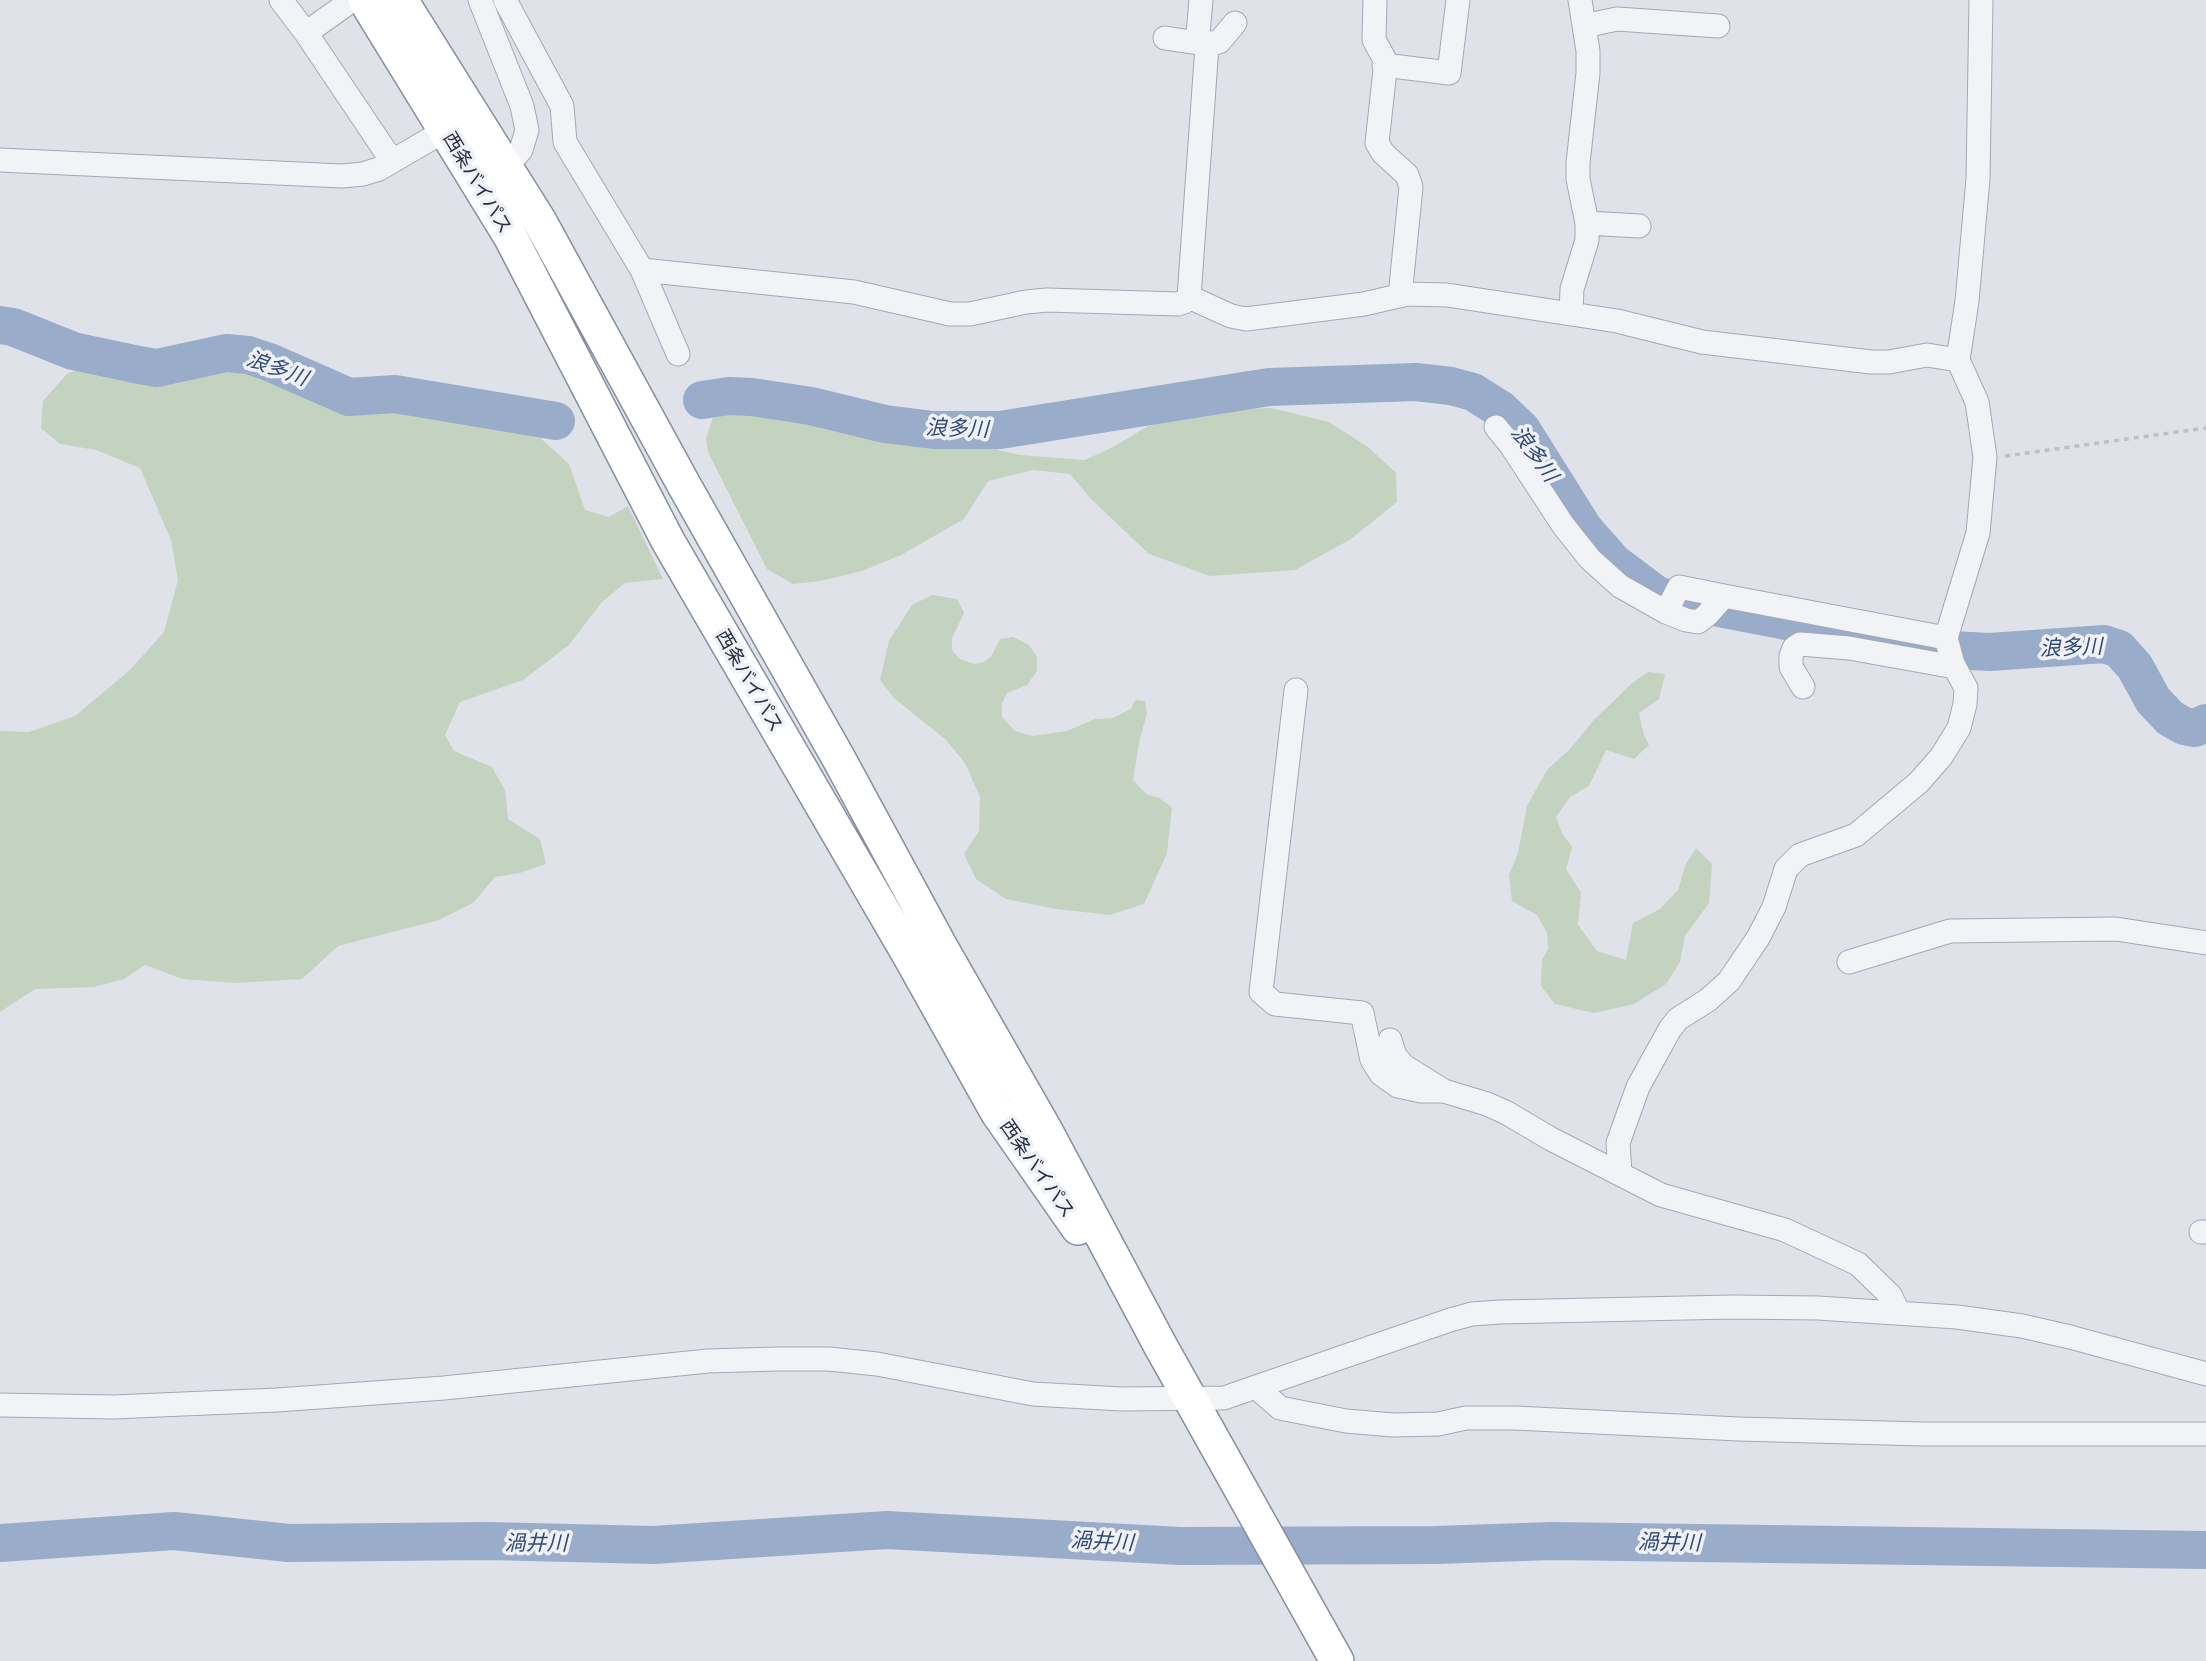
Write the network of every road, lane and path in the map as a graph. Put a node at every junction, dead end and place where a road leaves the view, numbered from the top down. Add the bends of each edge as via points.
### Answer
1 (281, 0) edge
2 (401, 0) edge
3 (480, 0) edge
4 (505, 0) edge
5 (1201, 0) edge
6 (1375, 0) edge
7 (1458, 0) edge
8 (1580, 0) edge
9 (1981, 0) edge
10 (355, 3) edge
11 (1235, 23) dead end
12 (1584, 26) junction
13 (1718, 26) dead end
14 (306, 33) junction
15 (1165, 38) dead end
16 (1205, 44) junction
17 (1384, 65) junction
18 (459, 122) junction
19 (0, 160) edge
20 (392, 161) junction
21 (506, 167) junction
22 (478, 184) junction
23 (1587, 223) junction
24 (1639, 226) dead end
25 (642, 270) junction
26 (1400, 296) junction
27 (1189, 298) junction
28 (1571, 313) junction
29 (678, 354) dead end
30 (1958, 360) junction
31 (1496, 427) dead end
32 (2206, 428) edge
33 (1985, 457) junction
34 (1950, 653) junction
35 (1803, 687) dead end
36 (1296, 690) dead end
37 (2206, 943) edge
38 (1849, 962) dead end
39 (1390, 1040) dead end
40 (1444, 1091) junction
41 (1620, 1173) junction
42 (1899, 1313) junction
43 (1160, 1345) junction
44 (2206, 1374) edge
45 (1256, 1387) junction
46 (1191, 1399) junction
47 (0, 1405) edge
48 (2206, 1434) edge
49 (1338, 1661) edge

1 - 14 street
2 - 18 highway, 西条バイパス
3 - 21 street via 527,130 521,150
4 - 25 street via 562,106 565,142
5 - 16 street via 1198,34
6 - 17 street via 1374,40
7 - 17 street via 1449,73
8 - 12 street
9 - 30 street via 1979,179
10 - 14 street
10 - 18 highway, 西条バイパス
11 - 16 street via 1219,42
12 - 13 street via 1617,19
12 - 23 street via 1588,73 1578,179
14 - 20 street
15 - 16 street
16 - 27 street
17 - 26 street via 1377,143 1407,175 1411,187
18 - 20 street
18 - 21 highway, 西条バイパス
18 - 22 highway, 西条バイパス
19 - 20 street via 342,176 363,174
21 - 22 street
21 - 43 highway, 西条バイパス via 1046,1131
22 - 43 highway, 西条バイパス via 510,236 668,541 997,1112
23 - 24 street
23 - 28 street
25 - 27 street via 854,292 950,314 1047,300 1178,304
25 - 29 street
26 - 27 street via 1246,319
26 - 28 street via 1447,295
28 - 30 street via 1702,342 1858,361 1889,362 1927,355
30 - 33 street via 1977,402
31 - 34 street via 1563,525 1620,586 1671,604 1679,587 1717,604
32 - 33 path
33 - 34 street via 1978,533
34 - 35 street via 1800,644 1794,648 1791,667
34 - 41 street via 1966,688 1965,704 1959,728 1941,757 1919,782 1856,835 1800,855 1786,869 1774,907 1729,981 1678,1019 1638,1087 1618,1143
36 - 40 street via 1261,992 1275,1004 1362,1013 1371,1059 1381,1074 1398,1086
37 - 38 street via 2116,929 1950,930
39 - 40 street via 1404,1066
40 - 41 street via 1507,1113
41 - 42 street via 1661,1195 1785,1230 1832,1251 1880,1283
42 - 44 street via 2022,1326
42 - 45 street via 1732,1307 1472,1314
43 - 46 highway, 西条バイパス
45 - 46 street via 1224,1398
45 - 48 street via 1280,1408 1393,1424 1515,1418 1922,1434
46 - 47 street via 1033,1394 877,1364 777,1359 277,1400 113,1407
46 - 49 highway, 西条バイパス

